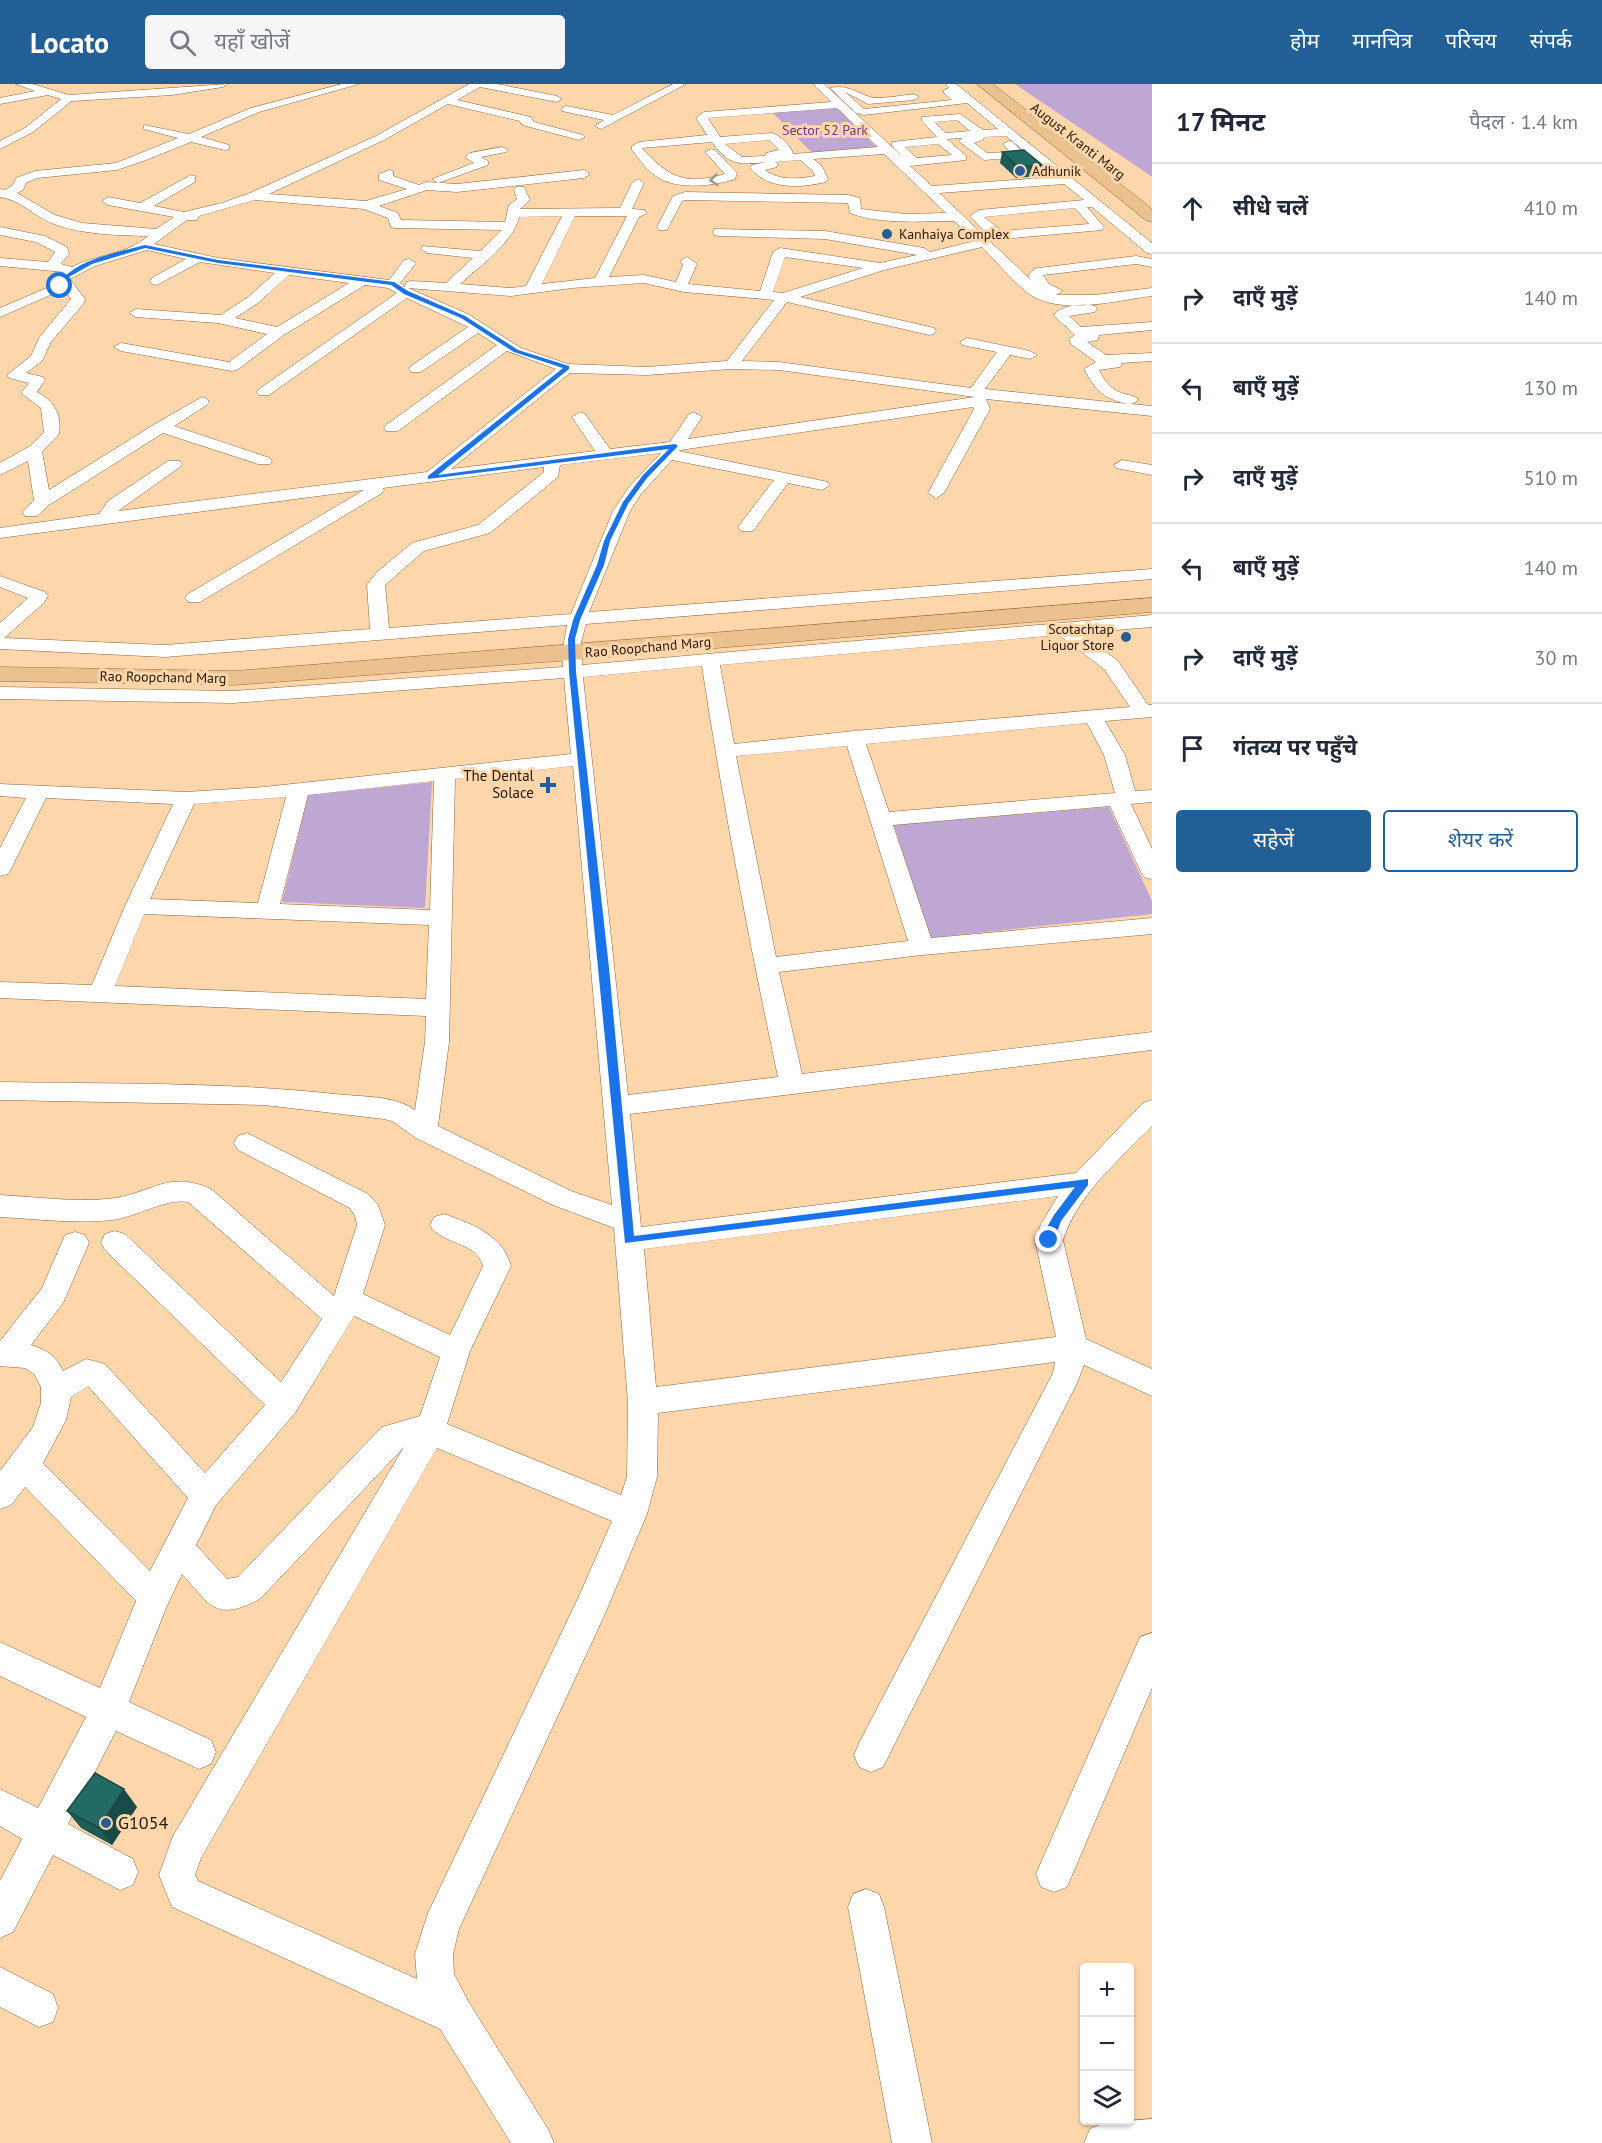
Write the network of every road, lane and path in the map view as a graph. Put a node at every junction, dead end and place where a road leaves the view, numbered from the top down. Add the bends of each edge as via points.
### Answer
1 (21, 84) edge
2 (70, 84) edge
3 (223, 84) edge
4 (354, 84) edge
5 (474, 84) edge
6 (681, 84) edge
7 (818, 84) edge
8 (937, 84) edge
9 (950, 84) edge
10 (984, 84) edge
11 (1004, 84) edge
12 (909, 86) dead end
13 (46, 93) junction
14 (914, 97) junction
15 (69, 98) junction
16 (557, 99) dead end
17 (868, 100) junction
18 (0, 101) edge
19 (448, 101) junction
20 (615, 104) dead end
21 (844, 104) junction
22 (1015, 107) junction
23 (633, 108) junction
24 (929, 109) junction
25 (983, 109) junction
26 (566, 110) dead end
27 (614, 119) junction
28 (855, 119) junction
29 (601, 126) dead end
30 (148, 127) dead end
31 (869, 132) junction
32 (981, 134) dead end
33 (1009, 135) junction
34 (190, 137) junction
35 (931, 138) dead end
36 (736, 139) dead end
37 (712, 141) junction
38 (2, 143) edge
39 (565, 145) dead end
40 (225, 147) dead end
41 (502, 150) dead end
42 (888, 150) junction
43 (1039, 156) junction
44 (1024, 158) junction
45 (914, 162) junction
46 (990, 162) dead end
47 (901, 163) junction
48 (389, 174) dead end
49 (584, 174) dead end
50 (191, 179) dead end
51 (1066, 180) junction
52 (638, 183) dead end
53 (1020, 183) junction
54 (968, 186) junction
55 (422, 187) junction
56 (1138, 187) junction
57 (1116, 189) junction
58 (520, 190) dead end
59 (930, 190) junction
60 (146, 191) dead end
61 (4, 193) edge
62 (163, 196) junction
63 (254, 196) junction
64 (1152, 198) edge
65 (108, 201) dead end
66 (1040, 201) dead end
67 (329, 203) junction
68 (1093, 203) junction
69 (1078, 204) junction
70 (366, 205) junction
71 (993, 205) dead end
72 (143, 207) junction
73 (1021, 209) junction
74 (319, 212) dead end
75 (570, 213) junction
76 (631, 213) junction
77 (186, 215) junction
78 (958, 217) junction
79 (1152, 217) edge
80 (513, 220) junction
81 (206, 224) dead end
82 (0, 231) edge
83 (719, 232) dead end
84 (1049, 232) junction
85 (159, 233) junction
86 (1116, 233) dead end
87 (984, 243) junction
88 (145, 246) junction
89 (427, 249) dead end
90 (933, 254) junction
91 (1148, 254) edge
92 (486, 255) junction
93 (197, 258) junction
94 (687, 261) dead end
95 (409, 263) dead end
96 (1152, 263) edge
97 (1035, 265) dead end
98 (4, 266) edge
99 (51, 267) junction
100 (880, 267) junction
101 (79, 269) junction
102 (285, 271) junction
103 (64, 280) junction
104 (361, 280) junction
105 (157, 281) dead end
106 (600, 282) junction
107 (1152, 283) edge
108 (392, 284) junction
109 (678, 287) junction
110 (448, 289) junction
111 (530, 290) junction
112 (406, 292) junction
113 (1152, 292) edge
114 (765, 295) junction
115 (784, 297) junction
116 (1111, 308) junction
117 (1150, 310) edge
118 (0, 312) edge
119 (136, 313) dead end
120 (223, 320) junction
121 (1152, 326) edge
122 (477, 327) junction
123 (929, 331) dead end
124 (1129, 331) junction
125 (279, 332) junction
126 (1152, 332) edge
127 (967, 342) dead end
128 (506, 345) junction
129 (121, 347) dead end
130 (1006, 350) junction
131 (1030, 355) dead end
132 (1152, 358) edge
133 (731, 365) junction
134 (567, 368) junction
135 (416, 369) dead end
136 (7, 378) edge
137 (264, 392) dead end
138 (977, 396) junction
139 (202, 402) dead end
140 (1152, 403) edge
141 (1152, 411) edge
142 (580, 417) dead end
143 (694, 417) dead end
144 (160, 427) junction
145 (392, 428) dead end
146 (34, 450) junction
147 (671, 450) junction
148 (606, 455) junction
149 (264, 461) dead end
150 (552, 462) junction
151 (174, 464) dead end
152 (1122, 465) dead end
153 (0, 470) edge
154 (1152, 470) edge
155 (785, 476) junction
156 (430, 478) junction
157 (387, 483) junction
158 (822, 485) dead end
159 (936, 493) dead end
160 (43, 501) junction
161 (104, 518) junction
162 (747, 527) dead end
163 (9, 532) edge
164 (1152, 574) edge
165 (0, 581) edge
166 (1152, 592) edge
167 (194, 598) dead end
168 (1152, 605) edge
169 (1152, 621) edge
170 (1064, 630) junction
171 (0, 633) edge
172 (380, 633) junction
173 (0, 644) edge
174 (573, 646) junction
175 (0, 658) edge
176 (710, 659) junction
177 (0, 674) edge
178 (0, 693) edge
179 (1147, 711) edge
180 (1092, 716) junction
181 (854, 737) junction
182 (724, 751) junction
183 (582, 759) junction
184 (445, 773) junction
185 (299, 789) junction
186 (0, 790) edge
187 (39, 792) junction
188 (1152, 796) edge
189 (186, 798) junction
190 (1122, 800) junction
191 (879, 820) junction
192 (0, 868) edge
193 (1152, 872) edge
194 (136, 906) junction
195 (267, 910) junction
196 (439, 918) junction
197 (1152, 926) edge
198 (922, 947) junction
199 (765, 966) junction
200 (0, 990) edge
201 (100, 994) junction
202 (437, 1008) junction
203 (1152, 1041) edge
204 (792, 1083) junction
205 (0, 1090) edge
206 (616, 1106) junction
207 (1152, 1110) edge
208 (425, 1131) junction
209 (247, 1143) dead end
210 (1084, 1182) junction
211 (0, 1206) edge
212 (444, 1225) dead end
213 (628, 1231) junction
214 (115, 1242) dead end
215 (75, 1243) dead end
216 (343, 1309) junction
217 (1073, 1347) junction
218 (456, 1351) junction
219 (3, 1354) edge
220 (1152, 1383) edge
221 (56, 1391) junction
222 (643, 1402) junction
223 (284, 1404) junction
224 (430, 1431) junction
225 (23, 1464) junction
226 (0, 1495) edge
227 (205, 1495) junction
228 (631, 1514) junction
229 (178, 1549) junction
230 (154, 1597) junction
231 (1152, 1649) edge
232 (0, 1659) edge
233 (109, 1709) junction
234 (199, 1752) dead end
235 (871, 1755) dead end
236 (0, 1807) edge
237 (46, 1832) junction
238 (120, 1872) dead end
239 (1054, 1874) dead end
240 (866, 1907) dead end
241 (0, 1918) edge
242 (0, 1986) edge
243 (39, 2008) dead end
244 (454, 2015) junction
245 (1152, 2139) edge
246 (534, 2143) edge
247 (912, 2143) edge
248 (1104, 2143) edge

1 - 13 street
2 - 13 street
3 - 15 street via 172,92
4 - 34 street via 255,110
5 - 16 street
5 - 19 street
6 - 23 street
7 - 21 street
8 - 24 street via 962,102
9 - 25 street
10 - 22 main road, August Kranti Marg
11 - 56 main road, August Kranti Marg
12 - 14 street via 907,91
13 - 15 street
13 - 18 street
14 - 17 street
14 - 24 street
15 - 38 street via 29,130
17 - 21 street
17 - 21 street via 852,89 836,88
19 - 39 street via 527,118 525,122 530,124 579,137
19 - 63 street via 380,138
20 - 23 street
21 - 24 street via 864,112
21 - 28 street
21 - 37 street via 704,115
22 - 25 street
22 - 57 main road, August Kranti Marg
23 - 27 street
24 - 25 street
24 - 28 street
25 - 33 street
26 - 27 street
27 - 29 street
28 - 31 street
30 - 34 street
31 - 35 street via 883,131 894,140
31 - 42 street
32 - 33 street
33 - 43 street
34 - 40 street
34 - 61 street via 117,166 15,179 20,187
36 - 37 street
37 -> 37 street via 731,176 673,182 663,177 636,148
37 - 42 street via 740,161
41 - 55 street via 471,156 489,166
42 - 47 street
43 - 44 street
43 - 51 street
44 - 46 street
44 - 54 street via 1041,171 1042,177
45 - 45 street via 960,159 962,158 940,140 896,144
45 - 47 street
47 - 59 street
48 - 55 street via 383,177
49 - 55 street via 457,188
50 - 62 street
51 - 53 street
51 - 68 street
52 - 76 street via 625,210
53 - 54 street
53 - 66 street
54 - 59 street
54 - 71 street
55 - 70 street
56 - 57 main road
56 - 64 main road, August Kranti Marg
57 - 79 main road, August Kranti Marg
58 - 80 street via 524,200 515,205
59 - 78 street
60 - 62 street
61 - 85 street via 62,222
62 - 72 street
63 - 67 street
63 - 77 street
65 - 72 street
67 - 70 street
67 - 74 street
68 - 69 street
68 - 91 street
69 - 73 street
69 - 84 street via 1098,226
70 - 80 street via 394,216 395,224
72 - 77 street
73 - 84 street
73 - 84 street via 976,216 997,235
75 - 76 street
75 - 80 street
75 - 111 street
76 - 78 street via 666,221 677,199 690,196 848,199 856,201 854,210 859,212 906,218
76 - 106 street
77 - 81 street
77 - 85 street
78 - 87 street
80 - 92 street
82 - 99 street via 40,239 62,250
83 - 90 street via 825,235
85 - 88 street
86 - 91 street
87 - 90 street
87 - 113 street via 1033,291 1047,298
88 - 93 street
88 - 101 street
89 - 92 street
90 - 100 street
91 - 97 street
92 - 110 street
93 - 102 street
93 - 105 street
94 - 109 street via 690,264
95 - 108 street
96 - 107 street via 1137,260 1052,269 1035,276 1045,288 1058,292
98 - 99 street
99 - 101 street
100 - 114 street via 782,248
100 - 115 street
101 - 103 street
102 - 104 street
102 - 120 street
103 - 118 street via 54,290
103 - 136 street via 78,298 77,303 45,341 37,358
104 - 108 street
104 - 125 street
106 - 109 street via 644,279
106 - 111 street
108 - 110 street
108 - 112 street
109 - 114 street
110 - 111 street via 493,293
112 - 122 street
112 - 137 street
114 - 115 street
115 - 123 street
115 - 133 street
116 - 117 street
116 - 124 street
116 - 124 street via 1060,315 1077,331
119 - 120 street
120 - 125 street
121 - 124 street
122 - 128 street
122 - 135 street
124 - 126 street
124 - 132 street
124 - 132 street via 1076,341 1103,360
125 - 129 street via 232,367
127 - 130 street
128 - 134 street
128 - 145 street
130 - 131 street
130 - 138 street
132 - 140 street via 1091,369 1102,390 1111,396
133 - 134 street via 647,371
133 - 138 street via 801,369
134 - 156 street
136 - 146 street via 38,380 29,393 52,410 53,432
138 - 141 street
138 - 147 street
138 - 159 street via 982,409
139 - 144 street
142 - 148 street
143 - 147 street
144 - 149 street
144 - 160 street
146 - 153 street
146 - 160 street
147 - 148 street
147 - 155 street
147 - 174 street via 625,504 607,541
148 - 150 street
150 - 156 street
150 - 172 street via 552,474 484,529 418,547 383,576 376,585
151 - 161 street via 114,505
152 - 154 street
155 - 158 street
155 - 162 street
156 - 157 street
157 - 161 street
157 - 167 street
160 - 163 street
161 - 163 street
164 - 174 street
165 - 171 street via 39,596
166 - 174 main road, Rao Roopchand Marg
168 - 174 main road, Rao Roopchand Marg
169 - 170 street
170 - 176 street
170 - 179 street via 1111,665
172 - 173 street via 165,651
172 - 174 street
174 - 175 main road, Rao Roopchand Marg via 200,665
174 - 176 street
174 - 177 main road, Rao Roopchand Marg via 234,678
174 - 178 street via 233,697
174 - 183 street
176 - 182 street
179 - 180 street
180 - 181 street
180 - 190 street via 1119,763
181 - 182 street
181 - 191 street
182 - 199 street
183 - 184 street
183 - 206 street
184 - 185 street
184 - 196 street
185 - 189 street
185 - 195 street
186 - 187 street
187 - 189 street
187 - 192 street
188 - 190 street
189 - 194 street
190 - 191 street
190 - 193 street
191 - 198 street
194 - 195 street
194 - 201 street
195 - 196 street
196 - 202 street
197 - 198 street
198 - 199 street
199 - 204 street
200 - 201 street
201 - 202 street
202 - 208 street via 437,1042
203 - 204 street
204 - 206 street
205 - 208 street via 264,1096 384,1109 400,1113
206 - 213 street
207 - 210 street
208 - 213 street
209 - 216 street via 359,1201 368,1213 371,1224
210 - 213 street
210 - 217 street via 1057,1218 1049,1240
211 - 216 street via 110,1209 129,1207 174,1190 192,1190
212 - 218 street via 489,1247 497,1266
213 - 222 street
214 - 223 street
215 - 219 street via 53,1295
216 - 218 street
216 - 223 street
217 - 220 street
217 - 222 street
217 - 235 street via 1067,1374
218 - 224 street
219 - 221 street via 27,1354 42,1362
221 - 225 street via 48,1430
221 - 227 street via 86,1372 95,1373
222 - 228 street via 642,1477
223 - 227 street
224 - 228 street
224 - 229 street via 417,1429 393,1437 249,1588 237,1595 223,1595 207,1584
224 - 244 street via 186,1849 177,1875 185,1894
225 - 226 street
225 - 230 street
227 - 229 street
228 - 244 street via 441,1926 434,1954 435,1976
229 - 230 street
230 - 233 street
231 - 239 street
232 - 233 street
233 - 234 street
233 - 237 street
236 - 237 street
237 - 238 street
237 - 241 street
240 - 247 street
242 - 243 street
244 - 246 street
245 - 248 street

